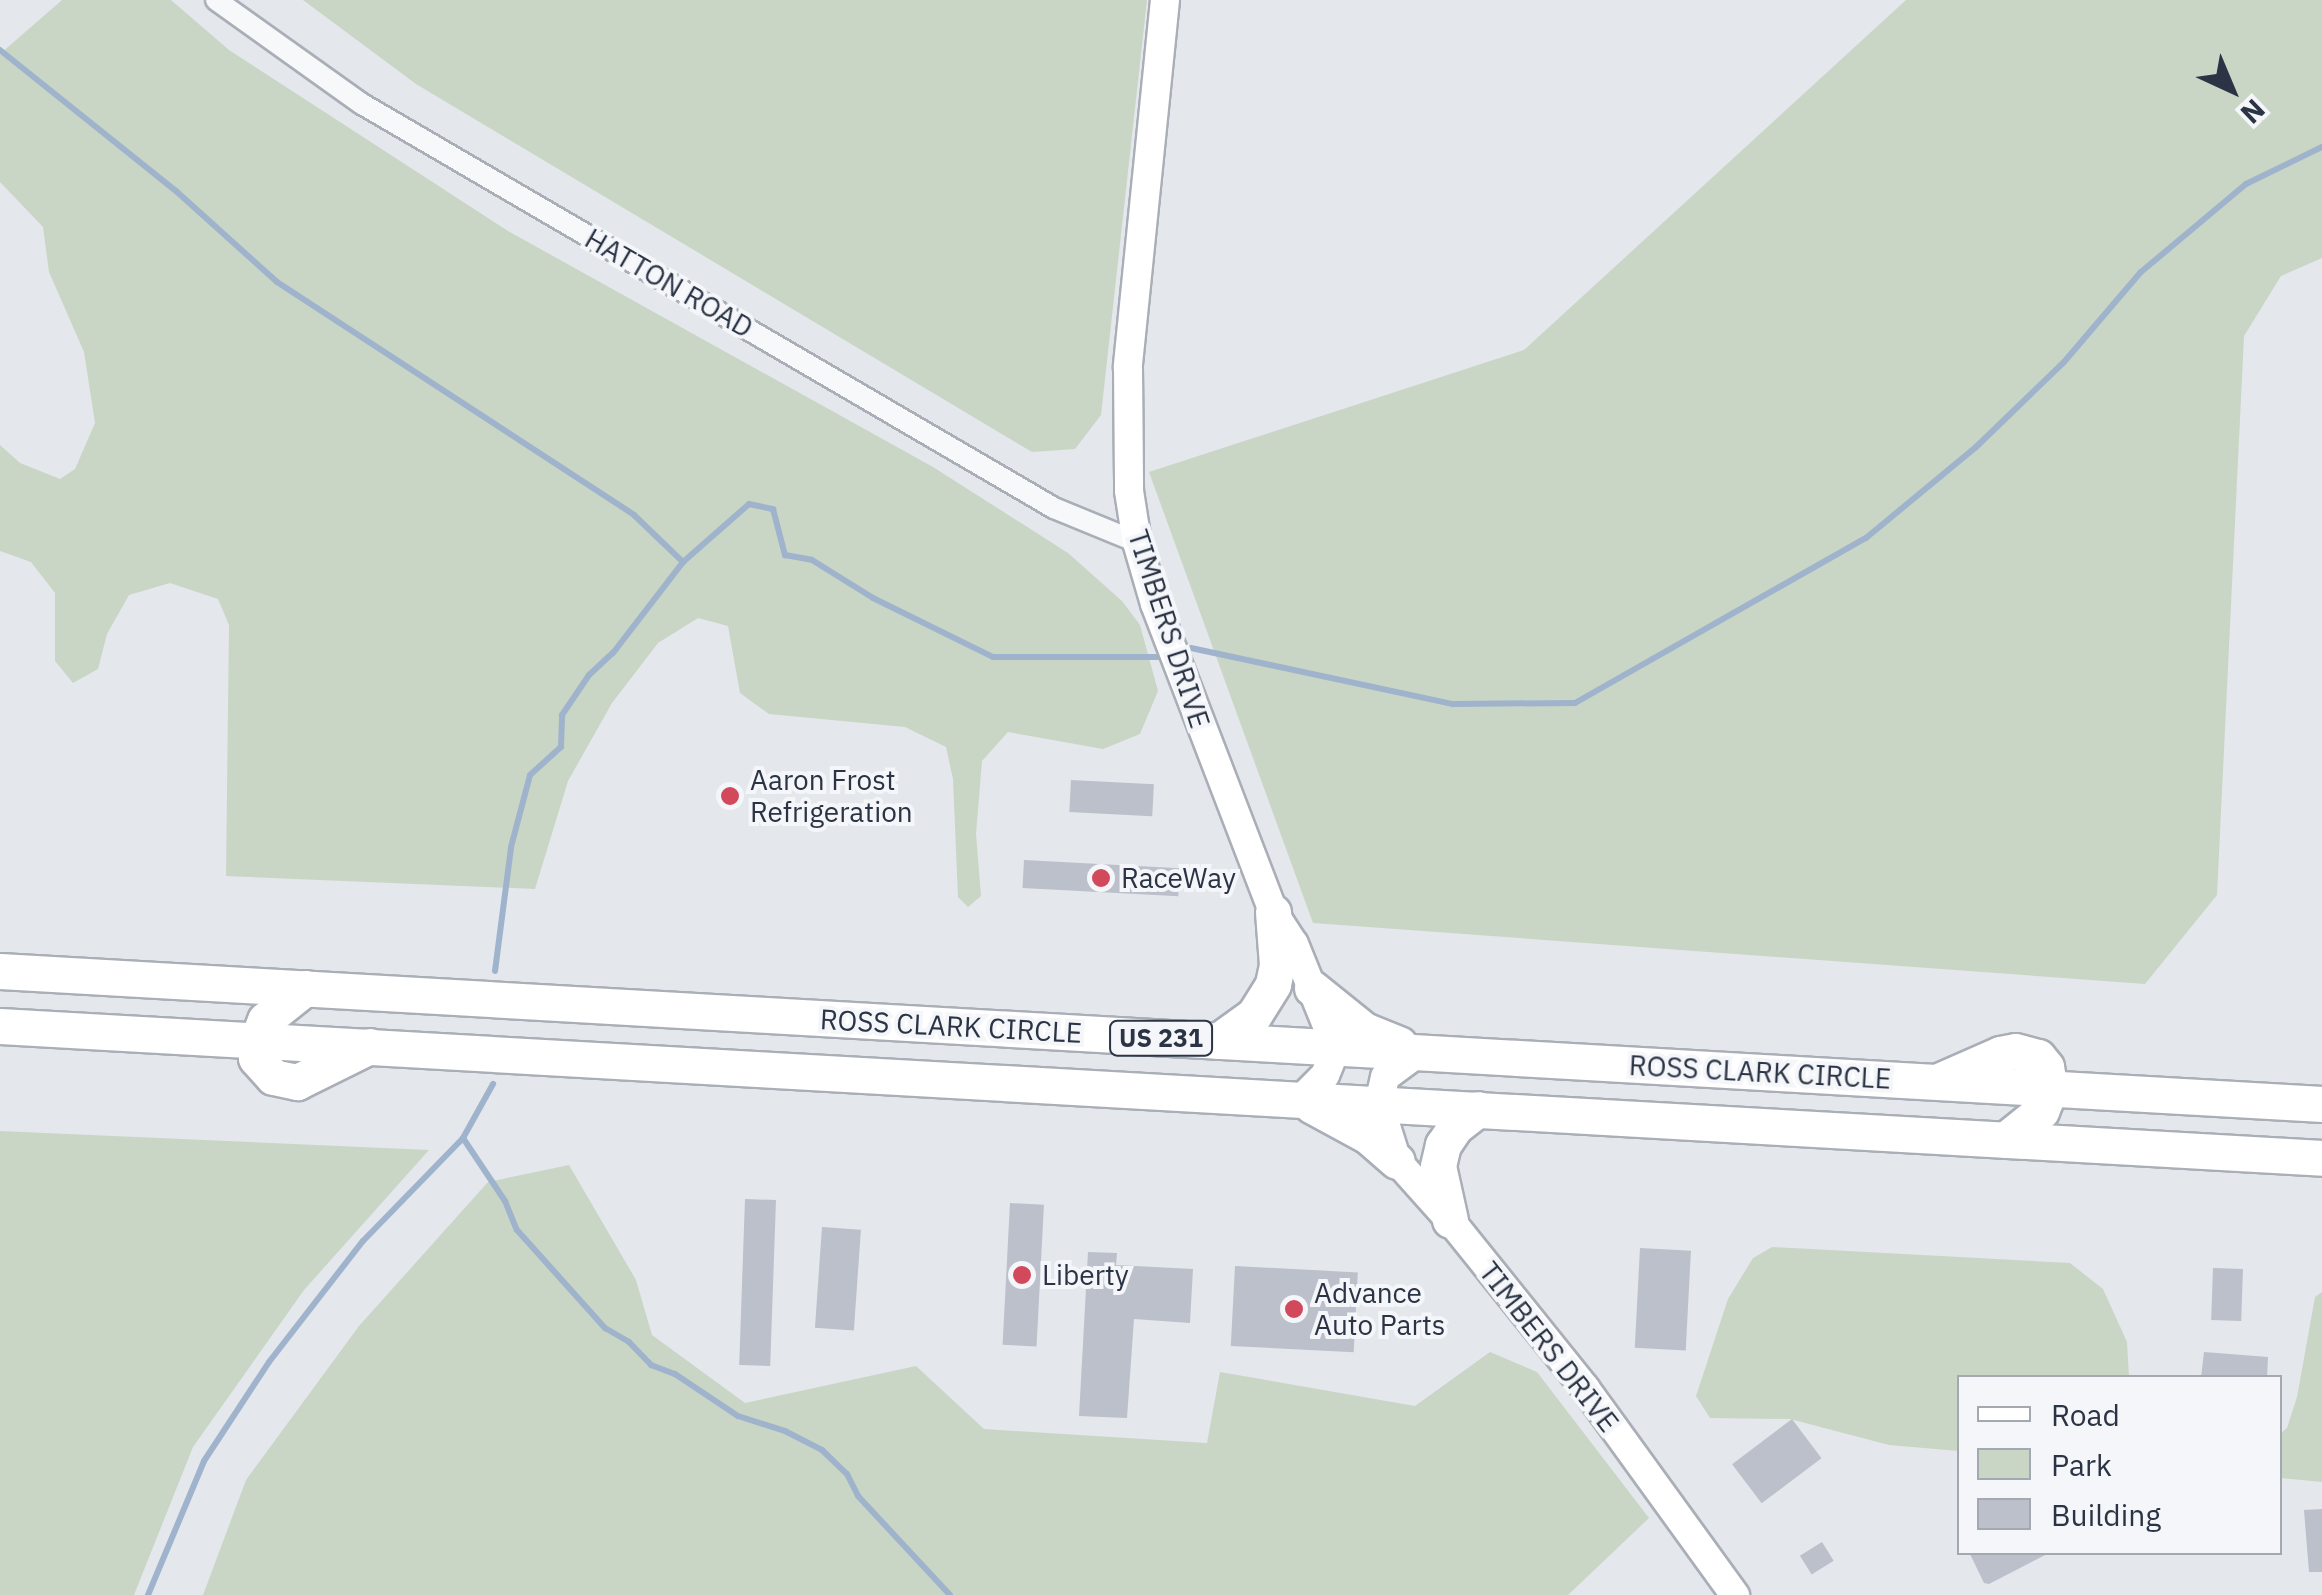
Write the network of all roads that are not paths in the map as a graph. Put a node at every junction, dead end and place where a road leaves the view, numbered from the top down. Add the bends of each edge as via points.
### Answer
1 (216, 0) edge
2 (1166, 0) edge
3 (1137, 542) junction
4 (1273, 912) junction
5 (0, 971) edge
6 (305, 988) junction
7 (1312, 988) junction
8 (0, 1026) edge
9 (257, 1041) junction
10 (1218, 1041) junction
11 (1336, 1048) junction
12 (1419, 1052) junction
13 (2050, 1089) junction
14 (2191, 1097) junction
15 (1301, 1100) junction
16 (1379, 1104) junction
17 (2322, 1104) edge
18 (1478, 1109) junction
19 (2005, 1140) junction
20 (2190, 1150) junction
21 (2322, 1158) edge
22 (1397, 1161) junction
23 (1450, 1220) junction
24 (1736, 1595) edge

1 - 3 street, HATTON ROAD via 362,104 1054,508
2 - 3 street, TIMBERS DRIVE via 1128,367 1129,491
3 - 4 street, TIMBERS DRIVE
4 - 7 street, TIMBERS DRIVE
4 - 10 highway via 1274,984 1254,1014
5 - 6 highway, ROSS CLARK CIRCLE / US 231
6 - 9 highway via 265,1020
6 - 10 highway, ROSS CLARK CIRCLE / US 231
7 - 11 street, TIMBERS DRIVE
7 - 12 highway via 1364,1030
8 - 9 highway, ROSS CLARK CIRCLE / US 231
9 - 15 highway, ROSS CLARK CIRCLE / US 231
10 - 11 highway, ROSS CLARK CIRCLE / US 231
11 - 12 highway, ROSS CLARK CIRCLE / US 231
11 - 15 street via 1325,1075
12 - 13 highway, ROSS CLARK CIRCLE / US 231
12 - 16 street via 1385,1077
13 - 14 highway, ROSS CLARK CIRCLE / US 231
13 - 19 highway via 2041,1110
14 - 17 highway, ROSS CLARK CIRCLE / US 231
14 - 20 highway
15 - 16 highway, ROSS CLARK CIRCLE / US 231
15 - 22 highway via 1368,1136
16 - 18 highway, ROSS CLARK CIRCLE / US 231
16 - 22 street, TIMBERS DRIVE
18 - 19 highway, ROSS CLARK CIRCLE / US 231
18 - 23 highway via 1442,1146 1438,1166
19 - 20 highway, ROSS CLARK CIRCLE / US 231
20 - 21 highway, ROSS CLARK CIRCLE / US 231
22 - 23 street, TIMBERS DRIVE
23 - 24 street, TIMBERS DRIVE via 1585,1388

